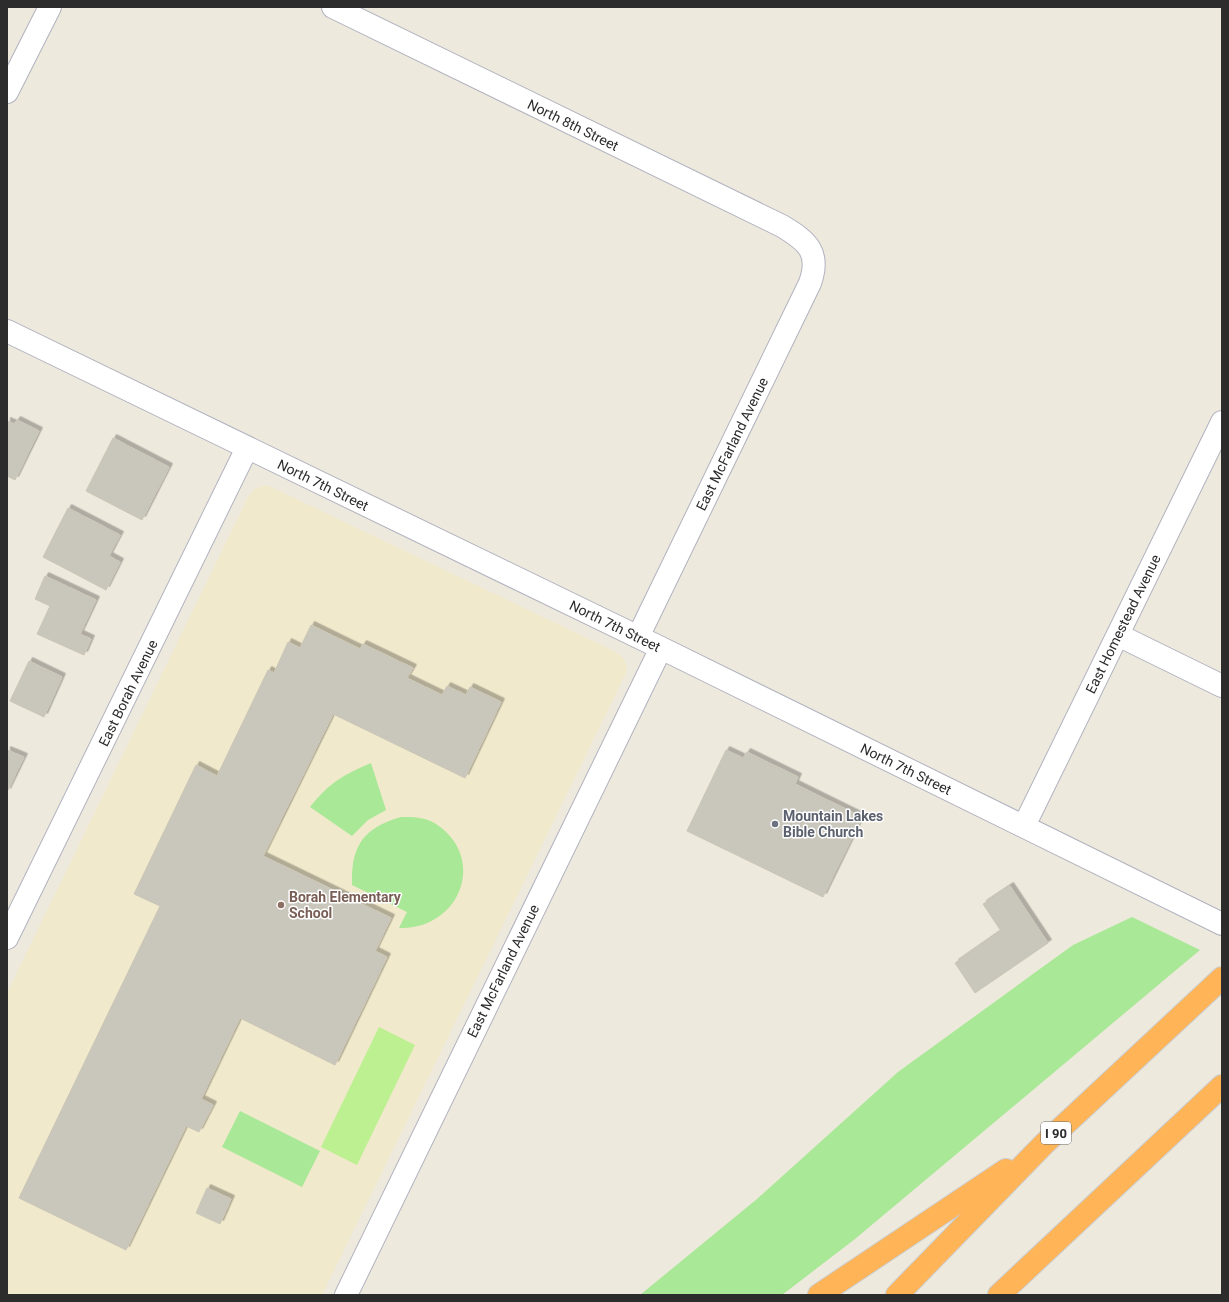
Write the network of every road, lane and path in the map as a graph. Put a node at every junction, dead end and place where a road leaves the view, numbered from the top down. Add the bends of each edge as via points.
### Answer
1 (50, 7) edge
2 (332, 7) edge
3 (7, 92) edge
4 (809, 248) joint
5 (7, 331) edge
6 (1222, 422) edge
7 (247, 448) junction
8 (1214, 456) edge
9 (1118, 635) junction
10 (638, 637) junction
11 (661, 648) junction
12 (1222, 686) edge
13 (1024, 826) junction
14 (1222, 924) edge
15 (7, 938) edge
16 (1222, 978) edge
17 (1222, 1086) edge
18 (1044, 1144) junction
19 (346, 1295) edge
20 (819, 1295) edge
21 (897, 1295) edge
22 (999, 1295) edge

1 - 3 street
2 - 4 street, North 8th Street via 782,226 802,238
4 - 10 street, East McFarland Avenue via 814,262 810,283
5 - 7 street, North 7th Street
6 - 8 street, East Homestead Avenue
7 - 10 street, North 7th Street
7 - 15 street, East Borah Avenue
8 - 9 street, East Homestead Avenue
9 - 12 street
9 - 13 street, East Homestead Avenue
10 - 11 street, North 7th Street
11 - 13 street, North 7th Street
11 - 19 street, East McFarland Avenue
13 - 14 street, North 7th Street
16 - 18 highway, I 90
17 - 22 highway
18 - 20 highway
18 - 21 highway, I 90

